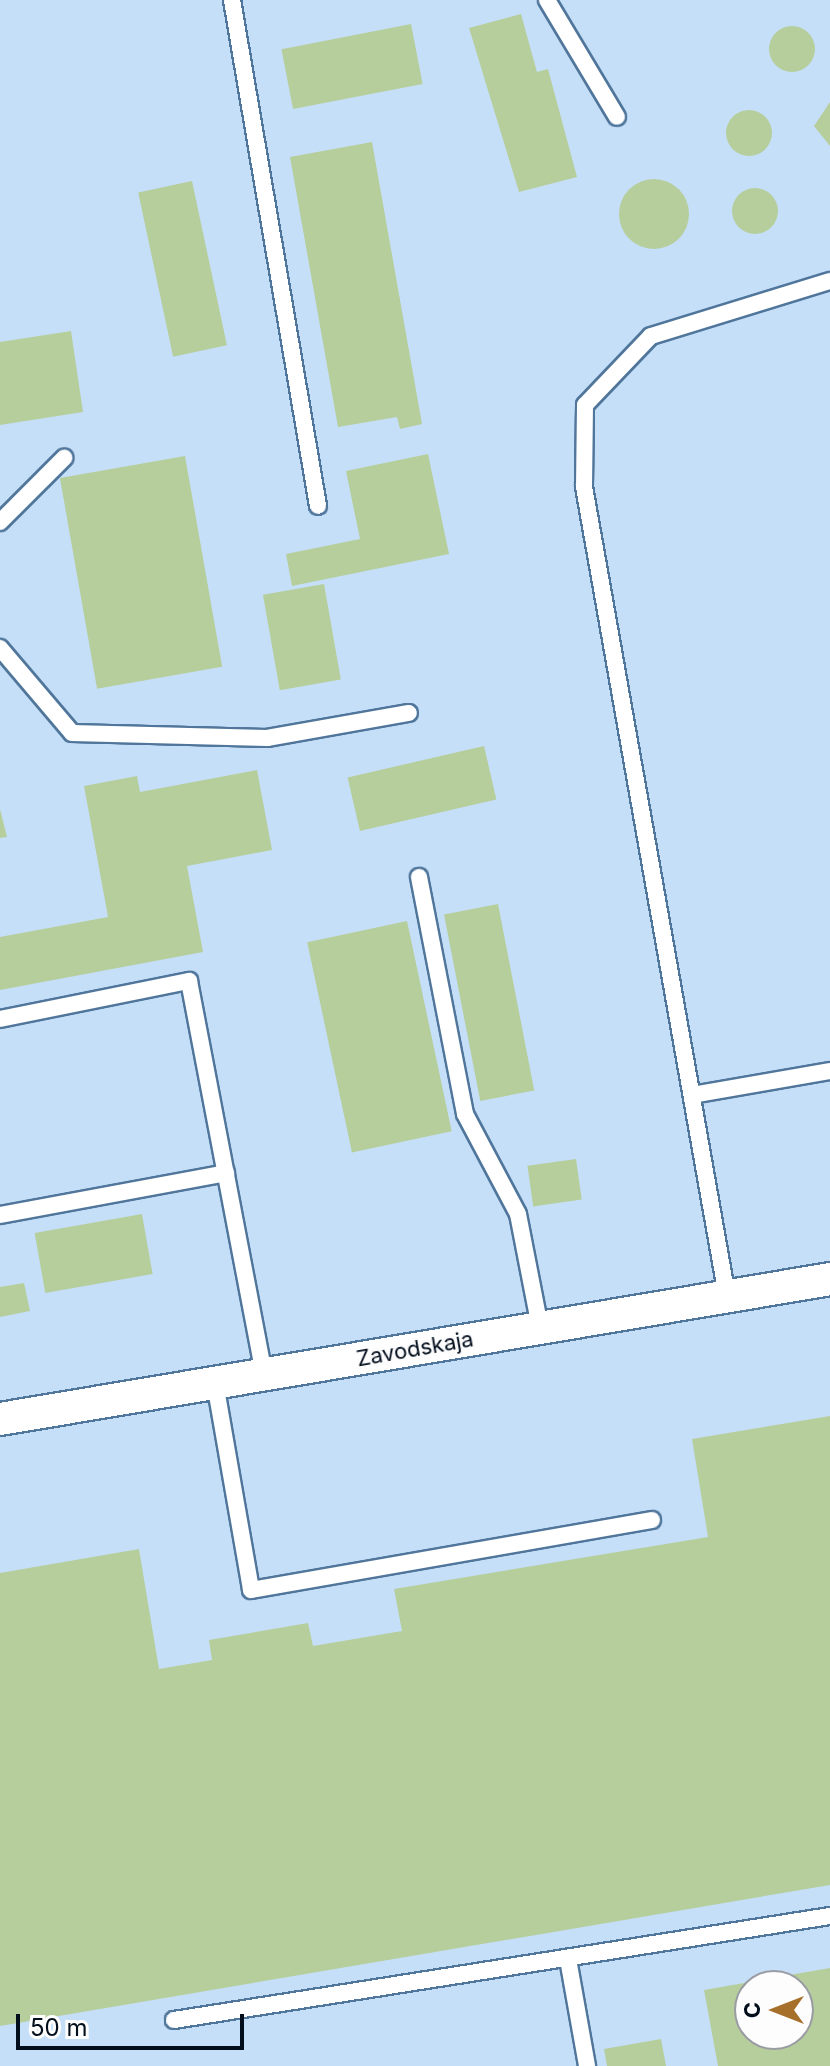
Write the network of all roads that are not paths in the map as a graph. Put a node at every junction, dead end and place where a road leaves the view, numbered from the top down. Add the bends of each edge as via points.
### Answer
1 (232, 0) edge
2 (547, 0) edge
3 (617, 117) dead end
4 (830, 281) edge
5 (64, 458) dead end
6 (318, 506) dead end
7 (0, 522) edge
8 (0, 648) edge
9 (409, 713) dead end
10 (419, 877) dead end
11 (0, 1019) edge
12 (830, 1071) edge
13 (692, 1095) junction
14 (226, 1173) junction
15 (0, 1215) edge
16 (830, 1279) edge
17 (727, 1296) junction
18 (540, 1327) junction
19 (264, 1374) junction
20 (215, 1383) junction
21 (0, 1419) edge
22 (652, 1520) dead end
23 (830, 1916) edge
24 (568, 1959) junction
25 (174, 2020) dead end
26 (587, 2066) edge

1 - 6 lane
2 - 3 lane
4 - 13 lane via 651,336 585,405 584,487
5 - 7 lane
8 - 9 lane via 72,733 267,738
10 - 18 lane via 465,1114 518,1214
11 - 14 lane via 189,981
12 - 13 lane
13 - 17 lane
14 - 15 lane
14 - 19 lane
16 - 17 street, Zavodskaja
17 - 18 street, Zavodskaja
18 - 19 street, Zavodskaja
19 - 20 street, Zavodskaja
20 - 21 street, Zavodskaja
20 - 22 lane via 251,1590
23 - 24 lane
24 - 25 lane
24 - 26 lane

